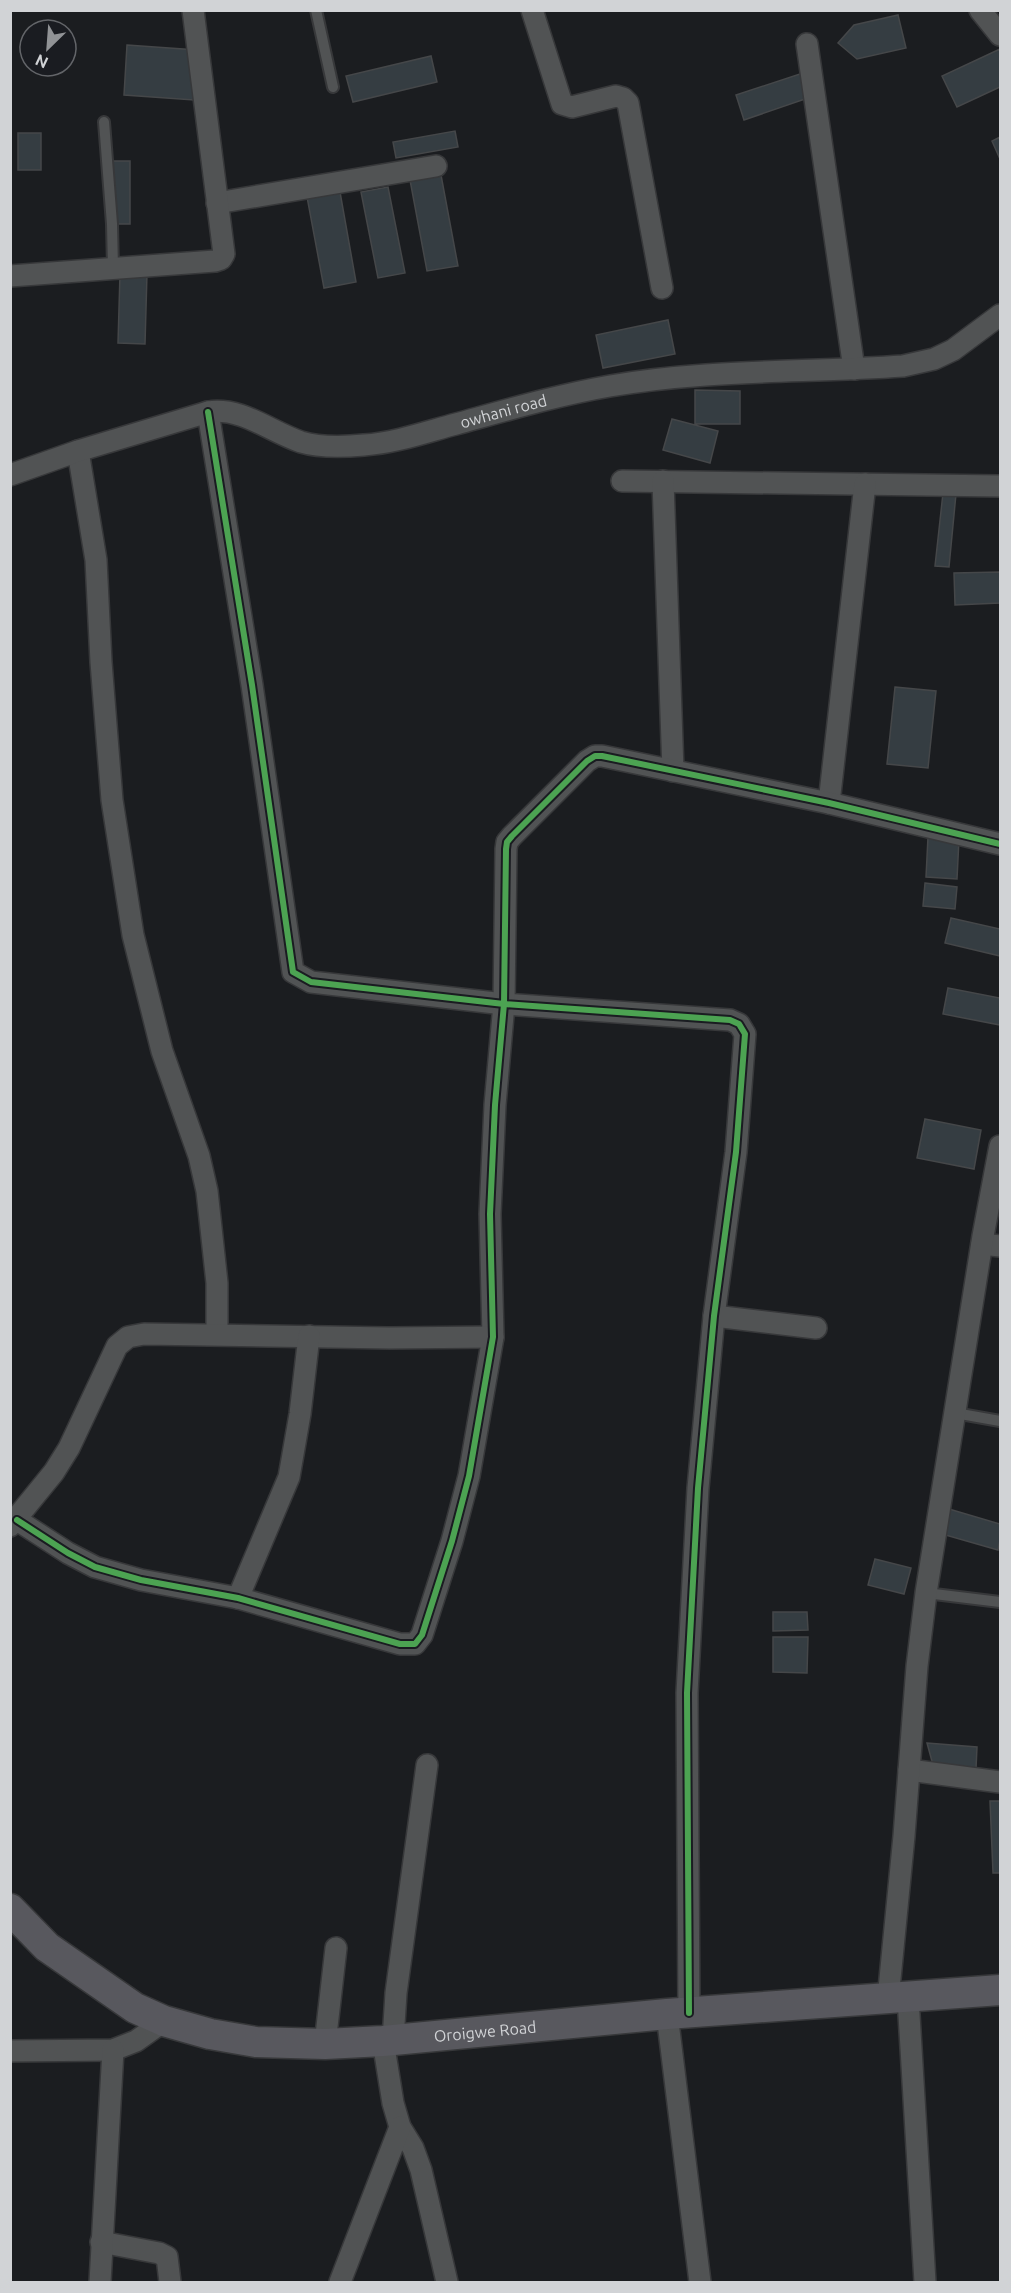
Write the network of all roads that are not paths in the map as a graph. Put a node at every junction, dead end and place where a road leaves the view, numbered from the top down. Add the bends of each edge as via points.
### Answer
1 (193, 10) edge
2 (316, 10) edge
3 (532, 10) edge
4 (980, 10) edge
5 (1000, 35) edge
6 (807, 44) dead end
7 (333, 87) dead end
8 (104, 122) dead end
9 (436, 166) dead end
10 (218, 203) junction
11 (113, 268) junction
12 (10, 276) edge
13 (662, 288) dead end
14 (1000, 315) edge
15 (854, 369) junction
16 (208, 412) junction
17 (78, 451) junction
18 (10, 475) edge
19 (622, 481) dead end
20 (663, 481) junction
21 (865, 484) junction
22 (1000, 486) edge
23 (673, 771) junction
24 (829, 803) junction
25 (1000, 844) edge
26 (504, 1004) junction
27 (1000, 1146) edge
28 (991, 1245) edge
29 (714, 1316) junction
30 (816, 1328) dead end
31 (217, 1333) junction
32 (309, 1336) junction
33 (493, 1337) junction
34 (955, 1413) junction
35 (1000, 1421) edge
36 (14, 1523) edge
37 (926, 1593) junction
38 (238, 1598) junction
39 (1000, 1602) edge
40 (427, 1765) dead end
41 (909, 1770) junction
42 (1000, 1782) edge
43 (10, 1909) edge
44 (336, 1948) dead end
45 (1000, 1990) edge
46 (898, 1999) junction
47 (678, 2014) junction
48 (164, 2021) junction
49 (388, 2041) junction
50 (325, 2044) junction
51 (113, 2050) junction
52 (10, 2051) edge
53 (400, 2127) junction
54 (101, 2242) junction
55 (100, 2283) edge
56 (170, 2283) edge
57 (340, 2283) edge
58 (447, 2283) edge
59 (700, 2283) edge
60 (925, 2283) edge

1 - 10 street
2 - 7 lane
3 - 13 street via 562,104 572,107 616,96 628,103
4 - 5 street
6 - 15 street
8 - 11 lane
9 - 10 street
10 - 11 street via 224,254 221,259
11 - 12 street
14 - 15 street, owhani road via 954,350 934,359 903,366
15 - 16 street, owhani road via 679,375 608,386 366,445 317,446 230,411
16 - 17 street, owhani road
16 - 26 street via 293,972 311,982
17 - 18 street, owhani road
17 - 31 street via 96,560 113,812 133,935 162,1051 199,1156 207,1191 217,1283
19 - 20 street
20 - 21 street
20 - 23 street
21 - 22 street
21 - 24 street
23 - 24 street
23 - 26 street via 595,756 512,836 506,849
24 - 25 street
26 - 29 street via 729,1020 739,1024 745,1034 736,1152
26 - 33 street via 490,1214
27 - 28 street
28 - 34 street
29 - 30 street
29 - 47 street via 698,1488 687,1693
31 - 32 street
31 - 36 street via 144,1334 128,1337 117,1346 69,1448
32 - 33 street
32 - 38 street via 289,1477
33 - 38 street via 469,1476 422,1635 415,1644 400,1644
34 - 35 lane
34 - 37 street
36 - 38 street via 94,1567
37 - 39 lane
37 - 41 street
40 - 49 street
41 - 42 street
41 - 46 street
43 - 48 street, Oroigwe Road via 68,1963 135,2008
44 - 50 street
45 - 46 street, Oroigwe Road
46 - 47 street, Oroigwe Road
46 - 60 street
47 - 49 street, Oroigwe Road
47 - 59 street
48 - 50 street, Oroigwe Road via 246,2040
48 - 51 street via 136,2041
49 - 50 street, Oroigwe Road
49 - 53 street via 387,2076
51 - 52 street
51 - 54 street
53 - 57 street
53 - 58 street via 421,2170
54 - 55 street
54 - 56 street via 166,2257

